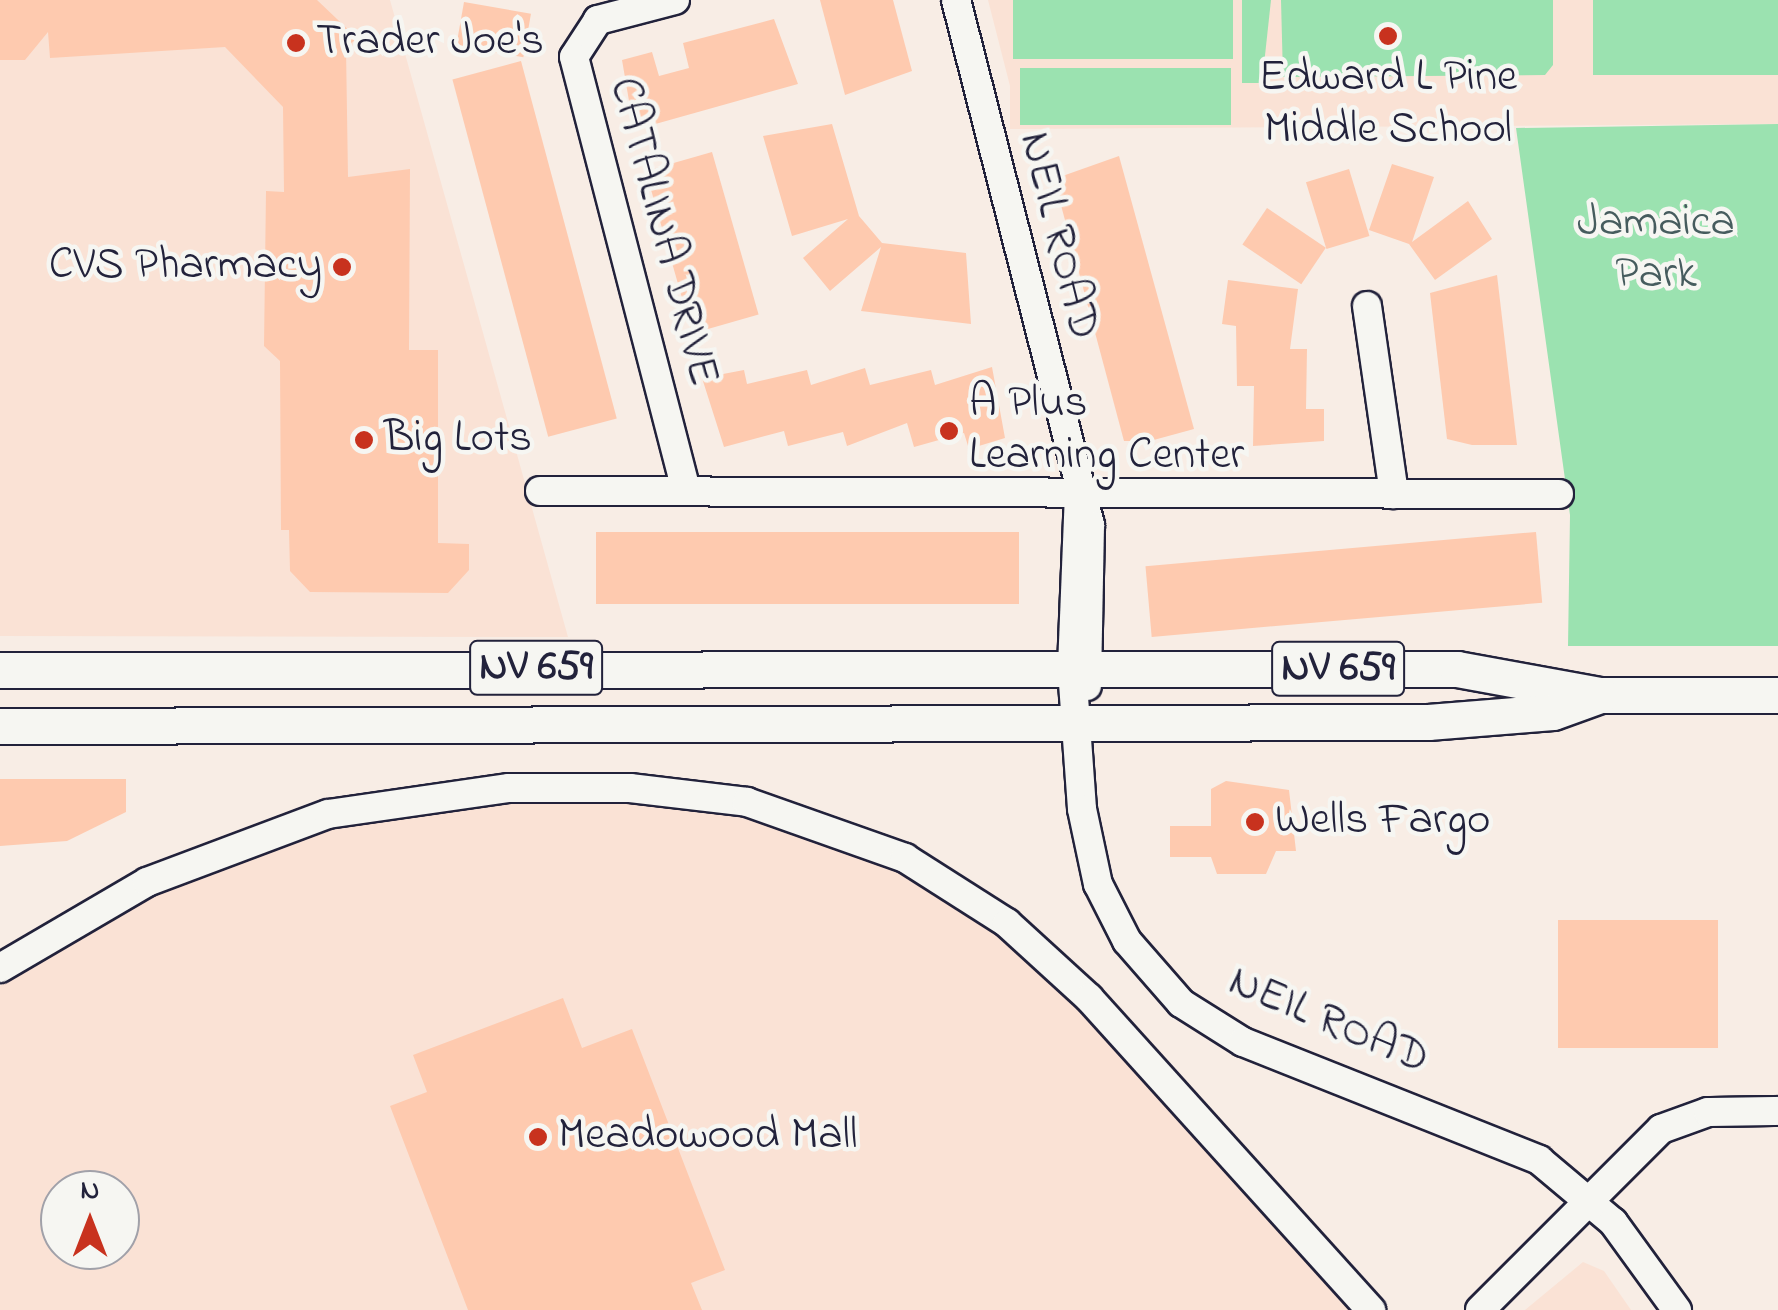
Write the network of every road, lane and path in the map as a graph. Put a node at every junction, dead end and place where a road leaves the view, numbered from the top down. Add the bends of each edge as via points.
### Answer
1 (675, 0) edge
2 (956, 0) edge
3 (1366, 306) dead end
4 (540, 491) dead end
5 (686, 491) junction
6 (1079, 493) junction
7 (1394, 494) junction
8 (1559, 494) dead end
9 (1081, 669) junction
10 (0, 670) edge
11 (1600, 695) junction
12 (1778, 695) edge
13 (1081, 722) junction
14 (0, 726) edge
15 (0, 968) edge
16 (1778, 1112) edge
17 (1593, 1202) junction
18 (1371, 1310) edge
19 (1480, 1310) edge
20 (1677, 1310) edge

1 - 5 street, CATALINA DRIVE via 598,20 574,57
2 - 6 street, NEIL ROAD
3 - 7 street
4 - 5 street
5 - 6 street
6 - 7 street
6 - 9 street, NEIL ROAD via 1091,538
7 - 8 street
9 - 10 main road, NV 659
9 - 11 main road, NV 659 via 1456,669
9 - 13 street, NEIL ROAD
11 - 12 main road, NV 659
11 - 13 main road, NV 659 via 1513,718
13 - 14 main road, NV 659
13 - 17 street, NEIL ROAD via 1082,810 1098,884 1127,941 1181,1003 1270,1054 1491,1134
15 - 18 street via 148,882 328,814 509,788 630,788 763,806 905,858 1008,923 1089,998
16 - 17 street via 1708,1112 1661,1128
17 - 19 street
17 - 20 street, NEIL ROAD

